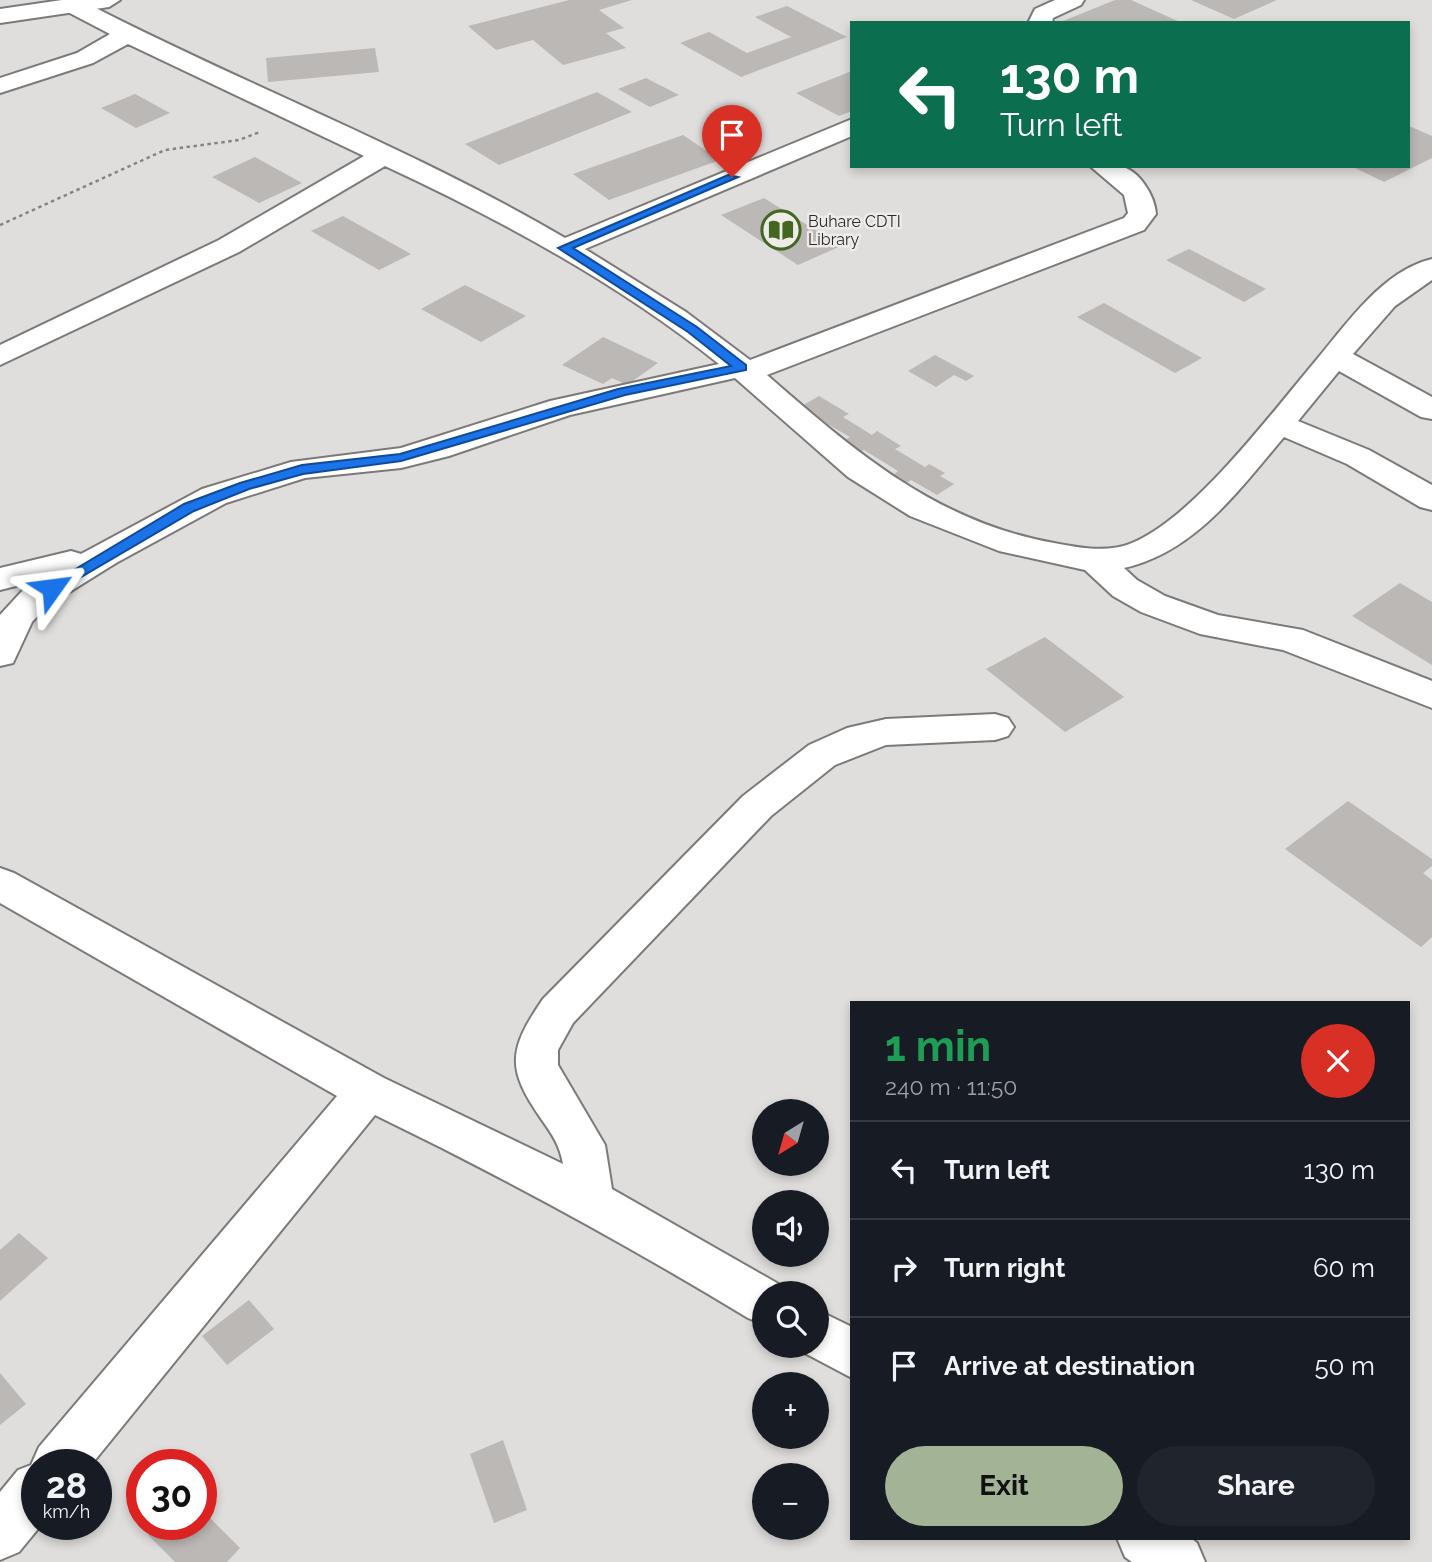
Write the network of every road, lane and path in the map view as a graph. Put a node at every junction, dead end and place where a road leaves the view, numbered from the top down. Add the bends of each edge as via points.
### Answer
1 (109, 0) edge
2 (1073, 0) edge
3 (72, 5) junction
4 (0, 16) edge
5 (1040, 21) edge
6 (127, 35) junction
7 (0, 86) edge
8 (295, 115) junction
9 (850, 128) edge
10 (384, 155) junction
11 (1106, 168) edge
12 (0, 225) edge
13 (564, 248) junction
14 (1432, 267) edge
15 (0, 356) edge
16 (1335, 358) junction
17 (744, 370) junction
18 (1432, 410) edge
19 (1278, 425) junction
20 (1432, 500) edge
21 (104, 555) junction
22 (1097, 562) junction
23 (0, 579) edge
24 (0, 654) edge
25 (1432, 695) edge
26 (995, 727) dead end
27 (0, 884) edge
28 (368, 1091) junction
29 (589, 1200) junction
30 (752, 1294) edge
31 (829, 1340) edge
32 (850, 1353) edge
33 (70, 1449) edge
34 (21, 1508) edge
35 (1, 1531) edge
36 (1147, 1540) edge
37 (1178, 1562) edge

1 - 3 street
2 - 5 street via 1042,14
3 - 4 street
3 - 6 street
6 - 7 street via 85,58
6 - 8 street
8 - 10 street
8 - 12 path via 239,141 165,150
9 - 13 street
10 - 13 street
10 - 15 street via 229,246
11 - 17 street via 1143,202 1142,214 1134,224
13 - 17 street via 692,329
14 - 16 street via 1383,301
16 - 18 street
16 - 19 street
17 - 21 street via 622,392 414,455 277,475 189,508
17 - 22 street via 849,464 901,497 958,525
19 - 20 street via 1354,453
19 - 22 street via 1198,514 1155,547
21 - 23 street
21 - 24 street via 23,608
22 - 25 street via 1125,588 1153,604 1213,626 1290,639
26 - 29 street via 886,732 860,737 822,755 757,806 558,1011 541,1033 535,1066 544,1091 578,1137 588,1163
27 - 28 street
28 - 29 street
28 - 33 street
29 - 30 street
31 - 32 street
34 - 35 street
36 - 37 street

